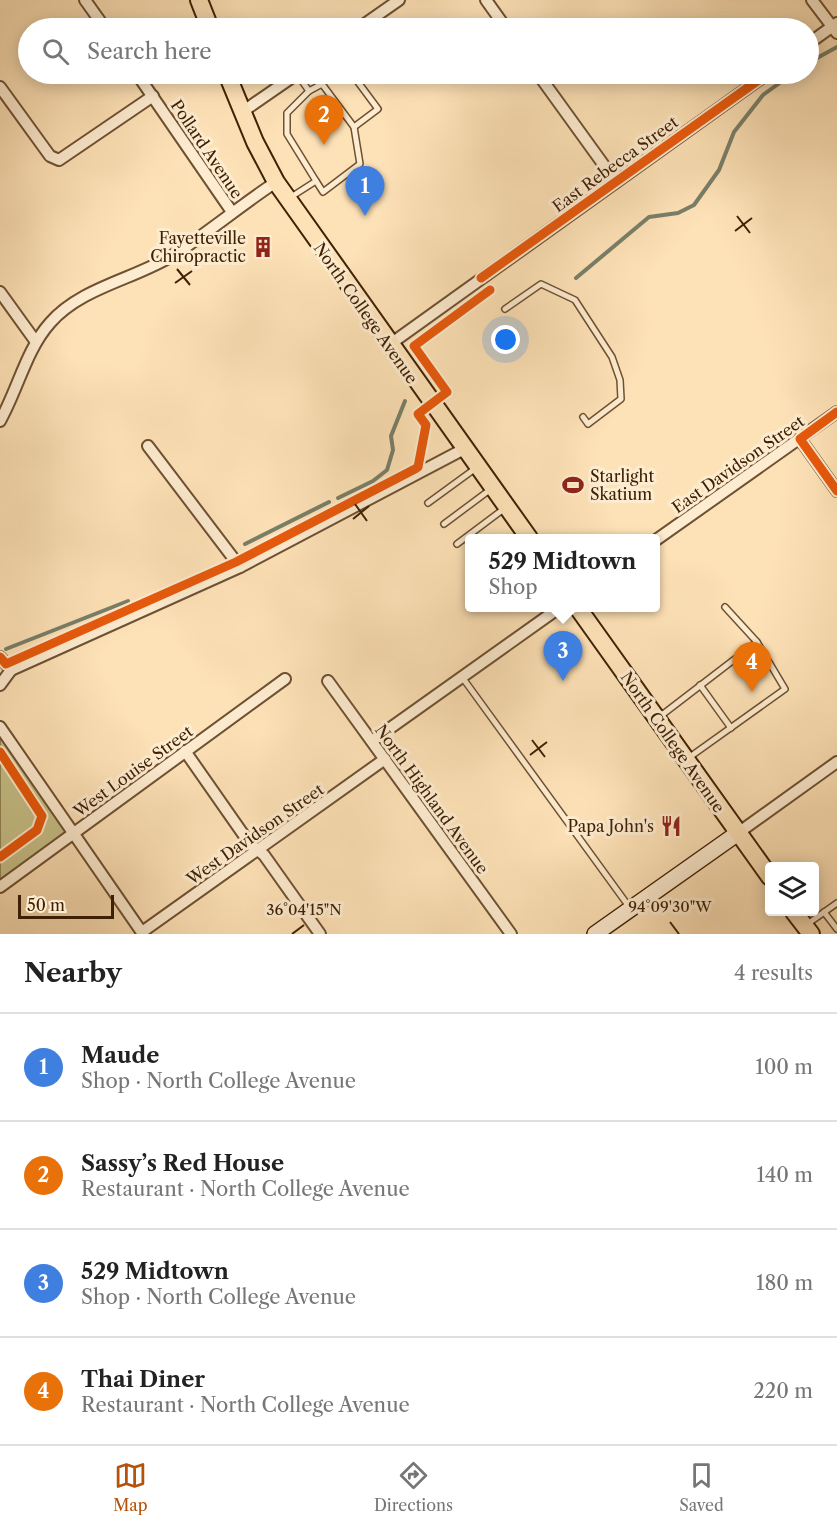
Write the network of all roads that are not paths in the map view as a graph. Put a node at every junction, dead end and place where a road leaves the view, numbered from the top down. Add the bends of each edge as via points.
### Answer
1 (85, 0) edge
2 (199, 0) edge
3 (399, 0) edge
4 (486, 0) edge
5 (812, 0) edge
6 (98, 18) edge
7 (206, 18) edge
8 (373, 18) edge
9 (499, 18) edge
10 (835, 28) edge
11 (819, 37) edge
12 (144, 84) edge
13 (231, 84) edge
14 (283, 84) edge
15 (304, 84) edge
16 (359, 84) edge
17 (545, 84) edge
18 (753, 84) edge
19 (0, 87) edge
20 (309, 91) junction
21 (153, 96) junction
22 (242, 112) junction
23 (354, 127) junction
24 (316, 181) junction
25 (276, 182) junction
26 (616, 182) junction
27 (288, 200) junction
28 (232, 212) junction
29 (0, 292) edge
30 (505, 309) dead end
31 (36, 342) junction
32 (389, 345) junction
33 (837, 412) edge
34 (583, 417) dead end
35 (0, 421) edge
36 (800, 439) junction
37 (148, 446) dead end
38 (464, 449) junction
39 (477, 467) junction
40 (492, 488) junction
41 (837, 491) edge
42 (428, 503) dead end
43 (506, 507) junction
44 (444, 524) dead end
45 (470, 534) edge
46 (526, 534) edge
47 (660, 537) edge
48 (465, 538) edge
49 (457, 544) dead end
50 (240, 567) junction
51 (725, 607) dead end
52 (554, 612) edge
53 (581, 612) edge
54 (757, 642) junction
55 (0, 657) edge
56 (11, 670) junction
57 (462, 677) junction
58 (285, 679) dead end
59 (328, 681) dead end
60 (0, 685) edge
61 (700, 685) junction
62 (656, 718) junction
63 (0, 727) edge
64 (731, 728) junction
65 (372, 741) junction
66 (185, 751) junction
67 (385, 759) junction
68 (686, 760) junction
69 (837, 762) edge
70 (738, 833) junction
71 (72, 834) junction
72 (258, 850) junction
73 (765, 870) edge
74 (0, 888) edge
75 (837, 903) edge
76 (630, 909) junction
77 (824, 912) junction
78 (798, 916) edge
79 (837, 929) edge
80 (809, 932) edge
81 (142, 933) edge
82 (320, 934) edge
83 (511, 934) edge
84 (595, 934) edge

1 - 6 street
2 - 7 main road
3 - 8 street
4 - 9 street
5 - 10 street
10 - 11 street
12 - 21 street, Pollard Avenue
13 - 22 main road, North College Avenue
14 - 22 street
15 - 20 lane
16 - 23 lane via 378,109
17 - 26 street
18 - 26 street, East Rebecca Street
19 - 21 street via 50,156 59,160
20 - 23 lane via 322,84
20 - 24 lane via 287,113 287,134
21 - 28 street, Pollard Avenue
22 - 25 main road, North College Avenue
23 - 24 lane via 360,164 323,192
24 - 27 lane
25 - 27 main road, North College Avenue
25 - 28 street
26 - 32 street, East Rebecca Street
27 - 32 main road, North College Avenue
28 - 31 street via 174,255 65,309
29 - 31 street
30 - 34 lane via 541,284 575,300 612,357 620,380 621,399 588,424
31 - 35 street
32 - 38 main road, North College Avenue
33 - 36 street, East Davidson Street
36 - 41 street
36 - 47 street, East Davidson Street
37 - 50 street
38 - 39 main road, North College Avenue
38 - 50 street
39 - 40 main road, North College Avenue
39 - 42 lane
40 - 43 main road, North College Avenue
40 - 44 lane
43 - 45 lane
43 - 46 main road, North College Avenue
48 - 49 lane
50 - 56 street
51 - 54 lane
52 - 57 street
53 - 62 main road, North College Avenue
54 - 61 lane
54 - 64 lane via 785,689
55 - 56 street
56 - 60 street
57 - 65 street
57 - 76 lane
58 - 66 street, West Louise Street
59 - 65 street, North Highland Avenue
61 - 62 lane
61 - 64 lane
62 - 68 main road, North College Avenue
63 - 71 street
64 - 68 lane
65 - 67 street, North Highland Avenue
66 - 71 street, West Louise Street
66 - 72 street
67 - 72 street, West Davidson Street
67 - 83 street, North Highland Avenue
68 - 70 main road, North College Avenue
69 - 70 street
70 - 73 main road, North College Avenue
70 - 76 street
71 - 74 street, West Louise Street
71 - 81 street
72 - 81 street, West Davidson Street
72 - 82 street
75 - 77 lane
76 - 84 street
77 - 79 lane
77 - 80 lane
78 - 80 main road

